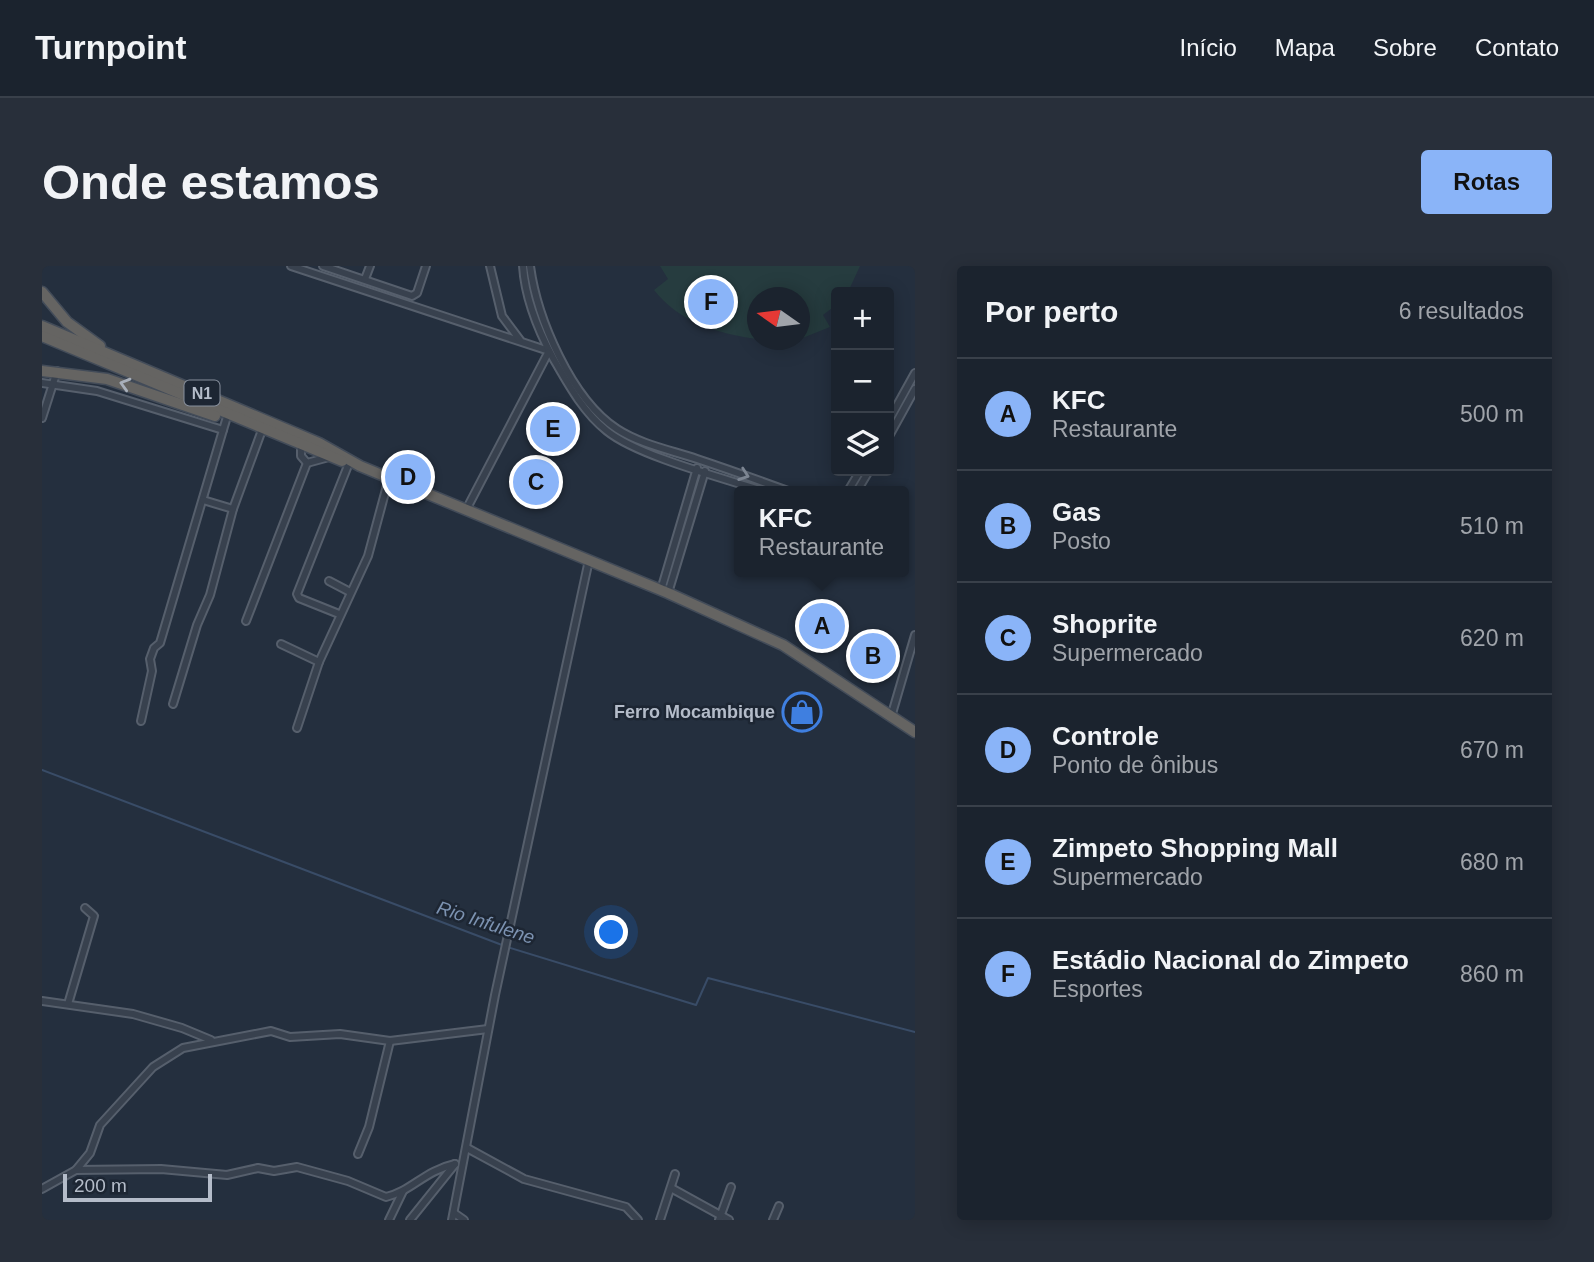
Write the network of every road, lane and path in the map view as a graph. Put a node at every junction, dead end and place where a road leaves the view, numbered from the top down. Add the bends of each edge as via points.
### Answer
1 (291, 266) edge
2 (323, 266) edge
3 (370, 266) edge
4 (426, 266) edge
5 (490, 266) edge
6 (523, 266) edge
7 (530, 266) edge
8 (365, 279) junction
9 (42, 292) edge
10 (42, 326) edge
11 (42, 336) edge
12 (523, 343) junction
13 (549, 352) junction
14 (118, 358) junction
15 (42, 371) edge
16 (57, 371) junction
17 (915, 373) edge
18 (42, 383) edge
19 (53, 384) junction
20 (915, 389) edge
21 (893, 413) edge
22 (42, 418) edge
23 (225, 425) junction
24 (894, 427) edge
25 (260, 430) junction
26 (301, 445) junction
27 (330, 457) junction
28 (703, 461) junction
29 (307, 463) junction
30 (354, 465) junction
31 (696, 469) junction
32 (704, 472) junction
33 (389, 478) junction
34 (747, 486) edge
35 (774, 486) edge
36 (203, 500) junction
37 (233, 509) junction
38 (466, 510) junction
39 (589, 559) junction
40 (328, 581) dead end
41 (665, 591) junction
42 (350, 592) junction
43 (339, 614) junction
44 (246, 621) dead end
45 (915, 635) edge
46 (281, 643) dead end
47 (319, 662) junction
48 (173, 704) dead end
49 (891, 717) junction
50 (141, 721) dead end
51 (298, 729) dead end
52 (915, 732) edge
53 (85, 908) dead end
54 (42, 1002) edge
55 (68, 1004) junction
56 (488, 1028) junction
57 (211, 1041) junction
58 (390, 1041) junction
59 (467, 1148) junction
60 (358, 1154) dead end
61 (464, 1161) junction
62 (455, 1164) junction
63 (76, 1170) junction
64 (675, 1174) dead end
65 (731, 1187) dead end
66 (671, 1188) junction
67 (42, 1189) edge
68 (403, 1191) junction
69 (386, 1197) junction
70 (779, 1206) dead end
71 (394, 1208) junction
72 (453, 1217) edge
73 (720, 1218) edge
74 (389, 1220) edge
75 (410, 1220) edge
76 (464, 1220) edge
77 (638, 1220) edge
78 (660, 1220) edge
79 (729, 1220) edge
80 (773, 1220) edge

1 - 12 street
2 - 8 street
3 - 8 street
4 - 8 street via 412,296
5 - 12 street via 506,326
6 - 13 street via 530,302
7 - 28 street via 538,305 556,350 571,378 603,417 637,439
9 - 14 highway via 67,322
10 - 14 highway, N1
11 - 25 highway, N1
12 - 13 street
13 - 31 street via 568,385 609,433
13 - 38 street
14 - 30 highway, N1 via 319,443
15 - 16 highway
16 - 19 street
23 -> 16 highway via 128,384
17 - 21 street
18 - 19 street
19 - 22 street
19 - 23 street
20 - 24 street
23 - 25 highway
23 - 36 street
25 - 26 highway, N1
25 - 37 street
26 - 27 highway, N1
26 - 29 street
27 - 29 street
27 - 30 highway, N1
28 - 31 street
28 - 32 street
28 -> 35 street
29 - 44 street
30 - 33 highway, N1
30 - 43 street via 298,594
31 - 32 street
31 - 41 street
32 - 34 street
32 - 41 street
33 - 38 highway, N1
33 - 42 street via 368,556
36 - 37 street
36 - 50 street via 160,643 153,648
37 - 48 street
38 - 39 highway, N1
39 - 41 highway, N1
39 - 56 street
40 - 42 street
41 - 49 highway, N1 via 787,648
42 - 43 street
43 - 47 street
45 - 49 street
46 - 47 street
47 - 51 street
49 - 52 highway, N1
53 - 55 street via 94,916
54 - 55 street
55 - 57 street via 133,1014
56 - 58 street
56 - 59 street
57 - 58 street via 271,1031 290,1037 340,1034
57 - 63 street via 183,1048 153,1067 98,1129 90,1153
58 - 60 street
59 - 61 street
59 - 77 street via 524,1179 626,1207
61 - 62 street
61 - 72 street
62 - 68 street via 427,1173
62 - 75 street
63 - 67 street
63 - 69 street via 161,1169 227,1175 297,1167
64 - 66 street
65 - 73 street
66 - 73 street
66 - 78 street
68 - 69 street
68 - 71 street
69 - 71 street
70 - 80 street
71 - 74 street
72 - 76 street
73 - 79 street

